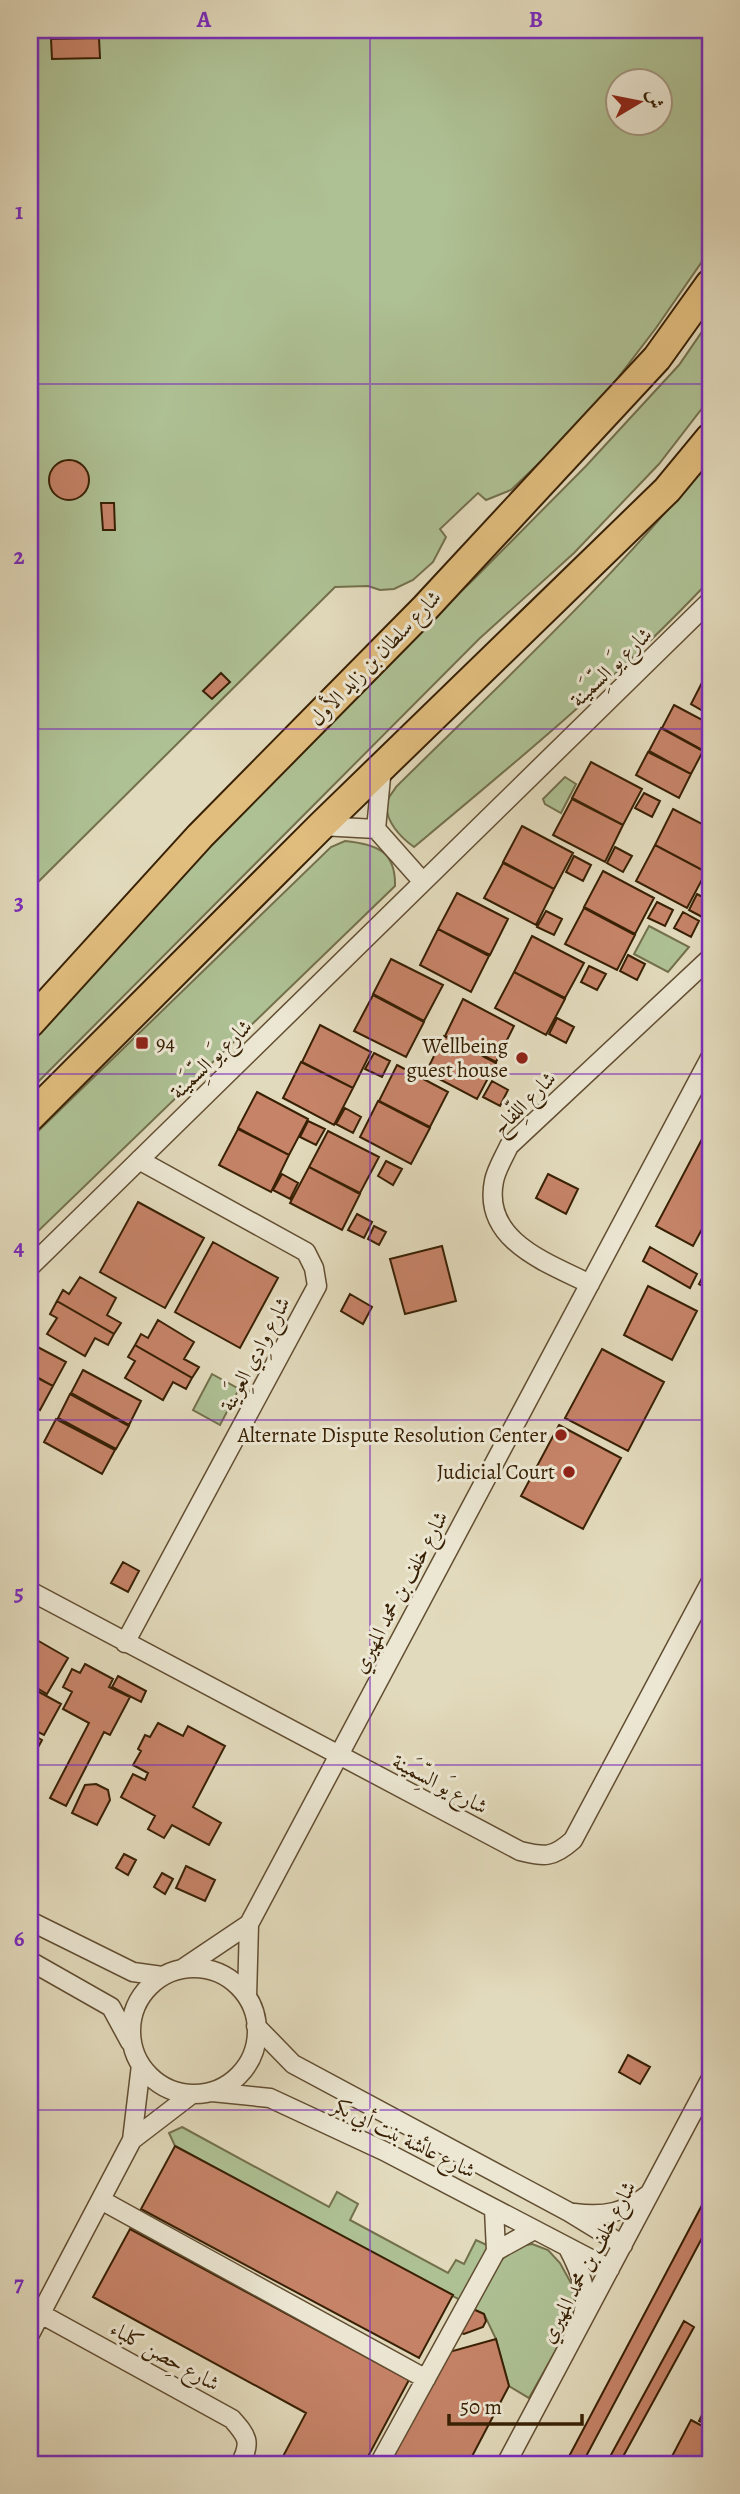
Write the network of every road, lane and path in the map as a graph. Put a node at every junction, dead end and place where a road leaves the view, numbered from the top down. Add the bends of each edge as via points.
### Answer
1 (710, 284) edge
2 (710, 438) edge
3 (710, 601) edge
4 (382, 767) junction
5 (321, 826) junction
6 (376, 829) junction
7 (423, 882) junction
8 (710, 958) edge
9 (30, 1023) edge
10 (710, 1058) edge
11 (30, 1117) edge
12 (139, 1160) junction
13 (30, 1267) edge
14 (590, 1284) junction
15 (710, 1583) edge
16 (30, 1591) edge
17 (125, 1643) junction
18 (339, 1756) junction
19 (30, 1921) edge
20 (249, 1924) junction
21 (30, 1961) edge
22 (182, 1969) junction
23 (162, 1976) junction
24 (247, 1997) junction
25 (256, 2026) junction
26 (132, 2045) junction
27 (141, 2065) junction
28 (710, 2080) edge
29 (212, 2092) junction
30 (192, 2094) junction
31 (132, 2140) junction
32 (652, 2192) junction
33 (101, 2200) junction
34 (494, 2209) junction
35 (569, 2212) junction
36 (534, 2230) junction
37 (623, 2245) junction
38 (568, 2248) junction
39 (496, 2251) junction
40 (610, 2269) junction
41 (35, 2311) edge
42 (580, 2326) junction
43 (30, 2334) edge
44 (426, 2379) junction
45 (240, 2464) edge
46 (379, 2464) edge
47 (506, 2464) edge

1 - 9 main road, شارع سلطان بن زايد الأول via 648,368 426,607 200,836
2 - 4 main road via 667,490
3 - 7 street, شارع يَو السِّمَينة
4 - 5 main road
4 - 6 street
5 - 6 street
5 - 11 main road
6 - 7 street
7 - 12 street, شارع يَو السِّمَينة
8 - 14 street, شارع اللِّفاح via 509,1146 494,1181 497,1220 510,1240
10 - 14 street, شارع خلف بن محمد المهيري
12 - 13 street, شارع يَو السِّمَينة
12 - 17 street, شارع وادِي العِوَينة via 306,1252 317,1286
14 - 18 street, شارع خلف بن محمد المهيري
15 - 18 street, شارع يَو السِّمَينة via 573,1840 560,1852 544,1857 520,1851
16 - 17 street, شارع يَو السِّمَينة
17 - 18 street, شارع يَو السِّمَينة
18 - 20 street, شارع خلف بن محمد المهيري
19 - 23 street via 133,1972
20 - 22 street, شارع خلف بن محمد المهيري
20 - 24 street, شارع خلف بن محمد المهيري
21 - 26 street via 111,2007
22 - 23 street
22 - 24 street via 219,1973
23 - 26 street via 136,2006
24 - 25 street
25 - 29 street via 246,2067
25 - 35 street, شارع عائشة بنت أبي بكر via 293,2064
26 - 27 street
27 - 30 street via 172,2091
27 - 31 street
28 - 32 street, شارع خلف بن محمد المهيري
29 - 30 street
29 - 34 street, شارع عائشة بنت أبي بكر via 270,2098
30 - 31 street
31 - 33 street
32 - 35 street, شارع عائشة بنت أبي بكر via 617,2213
32 - 37 street, شارع خلف بن محمد المهيري
33 - 41 street
33 - 44 street
34 - 36 street, شارع عائشة بنت أبي بكر
34 - 39 street
35 - 37 street, شارع عائشة بنت أبي بكر
36 - 38 street, شارع عائشة بنت أبي بكر
36 - 39 street
37 - 40 street, شارع خلف بن محمد المهيري
38 - 40 street, شارع عائشة بنت أبي بكر
38 - 42 street via 584,2289
39 - 44 street
40 - 42 street, شارع خلف بن محمد المهيري
41 - 43 street
41 - 45 street, شارع حِصن كلباء via 232,2419 246,2435 247,2451
42 - 47 street, شارع خلف بن محمد المهيري
44 - 46 street

